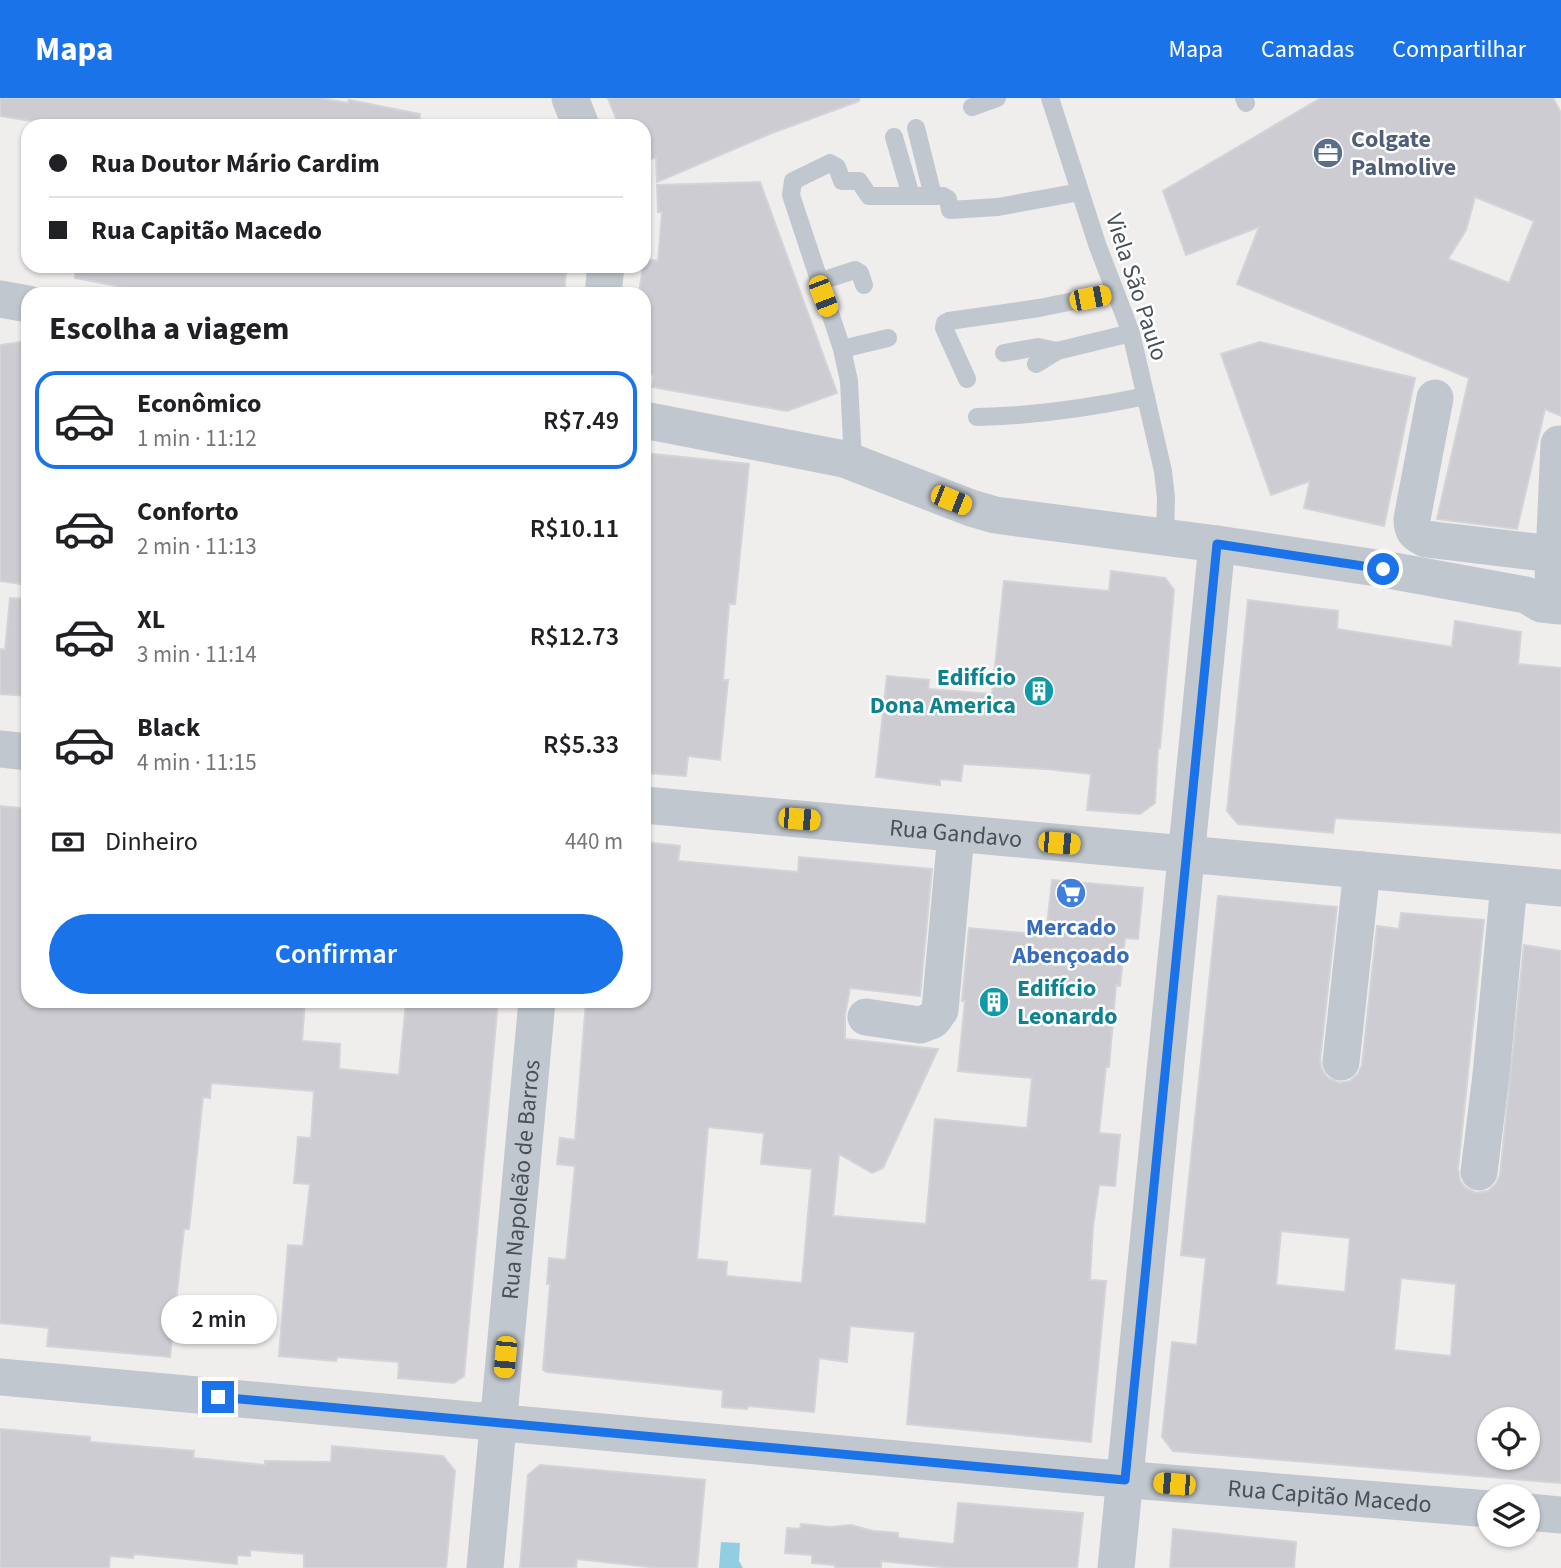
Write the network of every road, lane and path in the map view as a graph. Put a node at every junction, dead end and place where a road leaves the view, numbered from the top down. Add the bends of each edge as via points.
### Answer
1 (570, 98) edge
2 (997, 98) edge
3 (1050, 98) edge
4 (972, 107) dead end
5 (578, 119) edge
6 (916, 128) dead end
7 (894, 136) dead end
8 (1080, 192) junction
9 (911, 196) junction
10 (933, 196) junction
11 (818, 282) junction
12 (864, 285) dead end
13 (1114, 293) junction
14 (0, 299) edge
15 (21, 303) edge
16 (1131, 333) junction
17 (888, 338) dead end
18 (842, 349) junction
19 (1057, 351) junction
20 (1004, 353) dead end
21 (1037, 364) dead end
22 (967, 379) dead end
23 (1146, 396) junction
24 (1435, 398) dead end
25 (977, 416) dead end
26 (651, 421) edge
27 (1559, 444) dead end
28 (853, 462) junction
29 (1165, 537) junction
30 (1217, 544) junction
31 (1557, 554) edge
32 (1550, 598) edge
33 (0, 749) edge
34 (21, 751) edge
35 (651, 806) edge
36 (956, 834) junction
37 (1187, 855) junction
38 (1362, 870) junction
39 (1509, 884) junction
40 (1561, 888) edge
41 (536, 1008) edge
42 (866, 1017) dead end
43 (1341, 1062) dead end
44 (1479, 1172) dead end
45 (0, 1377) edge
46 (499, 1423) junction
47 (1125, 1480) junction
48 (1477, 1508) edge
49 (1540, 1513) edge
50 (1561, 1515) edge
51 (485, 1568) edge
52 (1116, 1568) edge

1 - 5 street
2 - 4 lane
3 - 8 lane, Viela São Paulo
6 - 10 lane
7 - 9 lane
8 - 10 lane via 952,210 946,197
8 - 13 lane, Viela São Paulo
9 - 10 lane
9 - 11 lane via 869,195 859,181 842,181 837,167 830,163 796,178 791,184 793,204
11 - 12 lane via 855,270
11 - 18 lane
13 - 16 lane, Viela São Paulo
13 - 22 lane via 948,321 944,328
14 - 15 street
16 - 19 lane
16 - 23 lane, Viela São Paulo
17 - 18 lane
18 - 28 lane via 849,381
19 - 20 lane via 1038,347
19 - 21 lane
23 - 25 lane via 1083,409
23 - 29 lane, Viela São Paulo via 1163,471
24 - 31 street via 1412,519 1416,535
26 - 28 street
27 - 31 street
28 - 29 street via 995,515
29 - 30 street
30 - 32 street
30 - 37 street
31 - 32 street
33 - 34 street
35 - 36 street, Rua Gandavo
36 - 37 street, Rua Gandavo
36 - 42 street via 940,1010 933,1020 920,1025
37 - 38 street, Rua Gandavo
37 - 47 street
38 - 39 street, Rua Gandavo
38 - 43 street
39 - 40 street, Rua Gandavo
39 - 44 street
41 - 46 street, Rua Napoleão de Barros
45 - 46 street, Rua Capitão Macedo
46 - 47 street, Rua Capitão Macedo
46 - 51 street, Rua Napoleão de Barros
47 - 48 street, Rua Capitão Macedo
47 - 52 street
49 - 50 street

